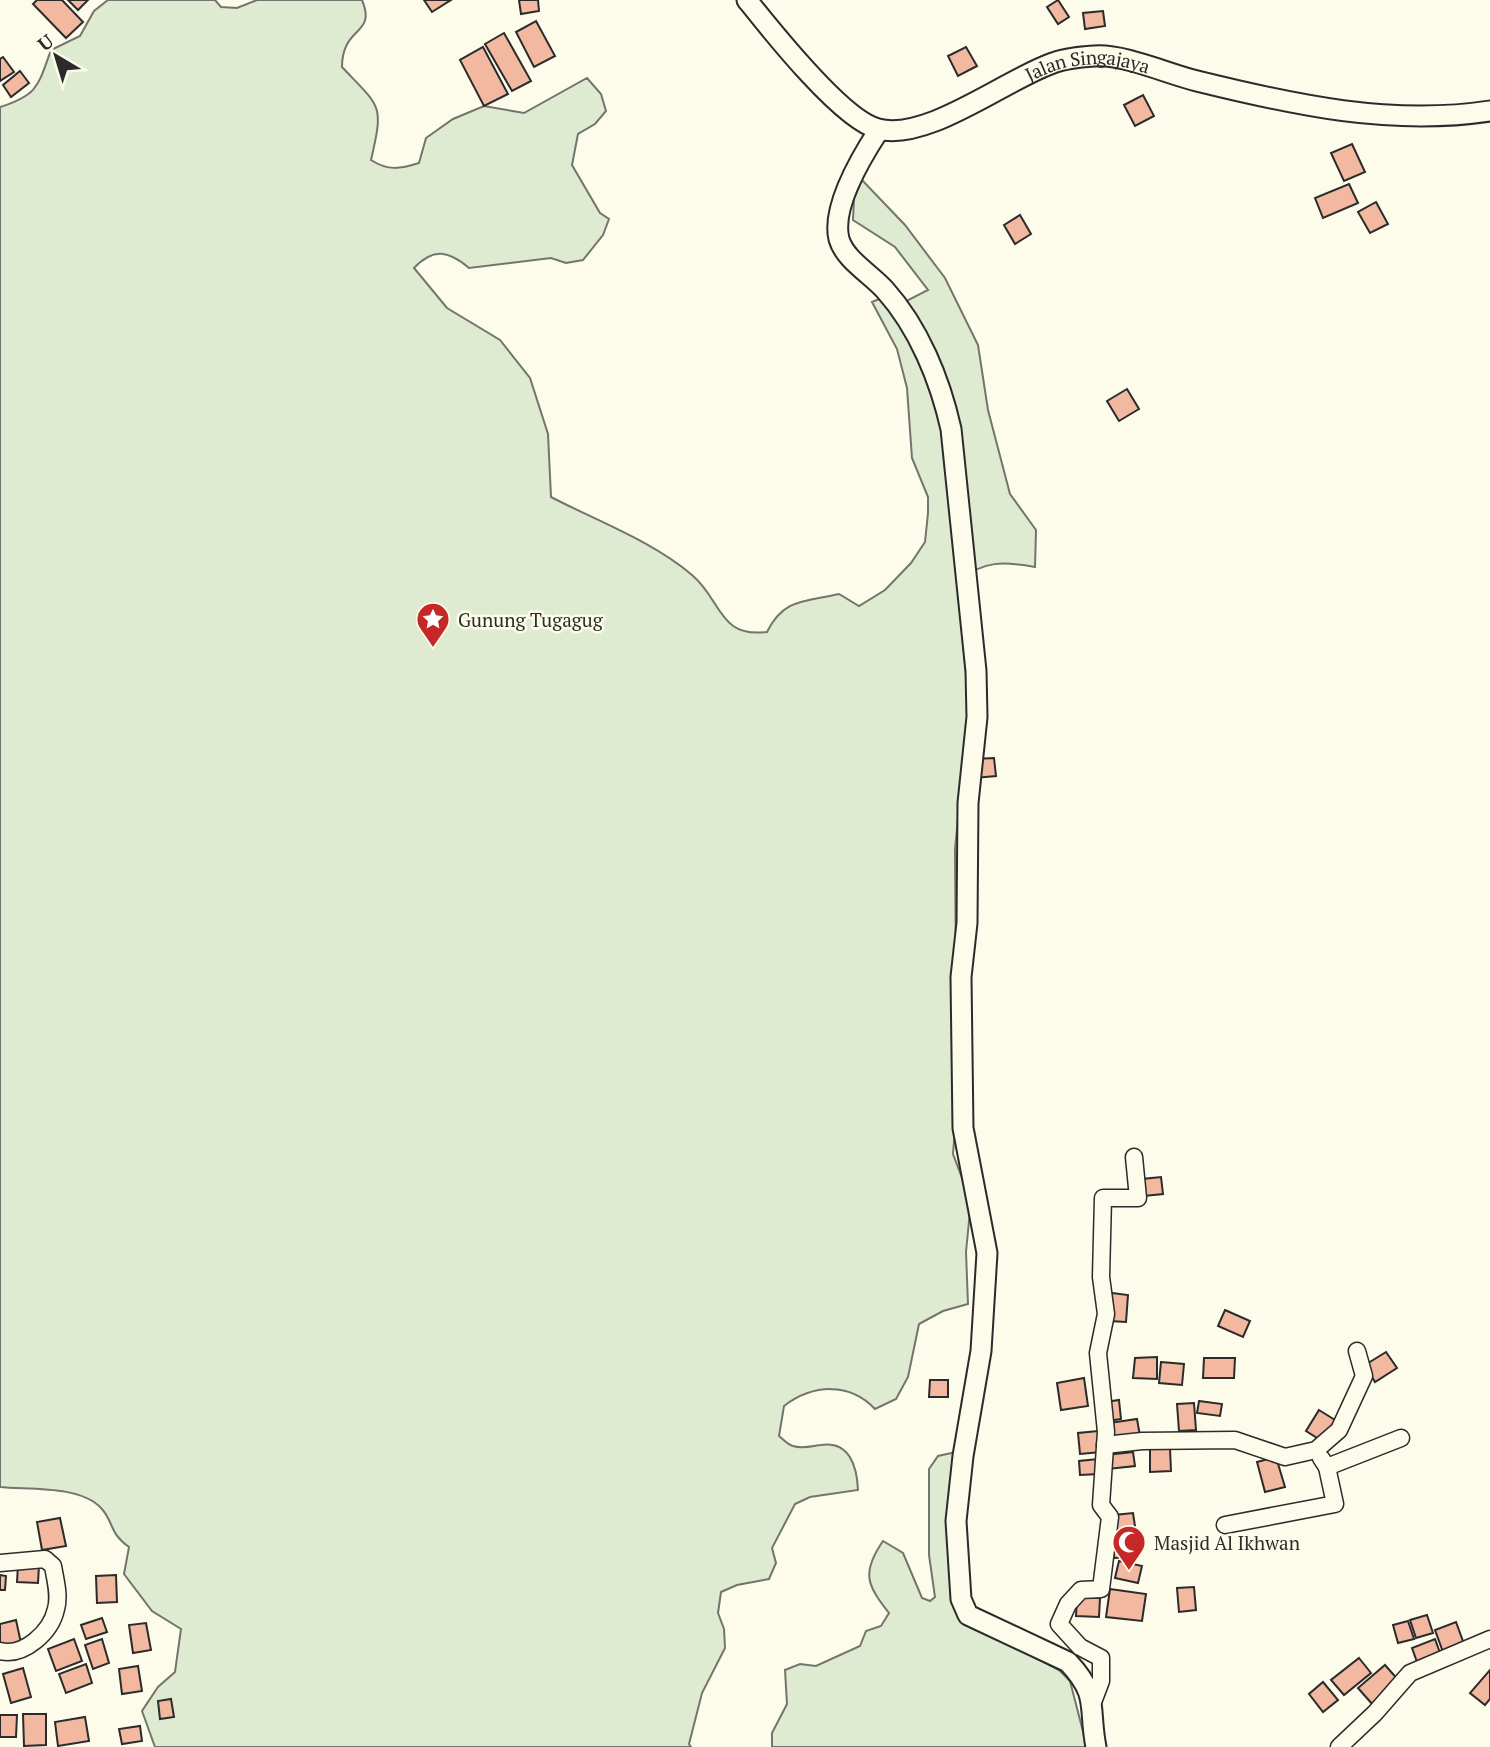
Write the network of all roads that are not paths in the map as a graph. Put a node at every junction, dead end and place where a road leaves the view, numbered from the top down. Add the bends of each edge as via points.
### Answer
1 (747, 0) edge
2 (1490, 111) edge
3 (879, 130) junction
4 (1134, 1157) dead end
5 (1357, 1351) dead end
6 (1401, 1438) dead end
7 (1105, 1445) junction
8 (1316, 1450) junction
9 (1327, 1467) junction
10 (1225, 1525) dead end
11 (0, 1563) edge
12 (1490, 1639) edge
13 (0, 1651) edge
14 (1093, 1702) junction
15 (1341, 1746) edge
16 (1096, 1747) edge

1 - 3 street via 831,95
2 - 3 street, Jalan Singajaya via 1399,117 1333,110 1099,55 1050,64 938,120 905,130
3 - 14 street via 848,189 839,241 905,316 945,399 976,671 977,717 968,803 968,923 961,977 961,1076 963,1128 987,1253 981,1351 956,1521 961,1599 968,1615 1068,1662 1087,1685
4 - 7 street via 1138,1198 1103,1198 1101,1278 1106,1314 1098,1353
5 - 8 street via 1364,1376 1339,1430
6 - 9 street
7 - 8 street via 1235,1440 1285,1457
7 - 14 street via 1101,1505 1110,1517 1101,1589 1081,1590 1059,1624 1080,1647 1101,1658 1101,1681
8 - 9 street
9 - 10 street via 1335,1504
11 - 13 street via 45,1559 52,1566 57,1603 50,1622 32,1644 18,1651
12 - 15 street via 1410,1672
14 - 16 street

